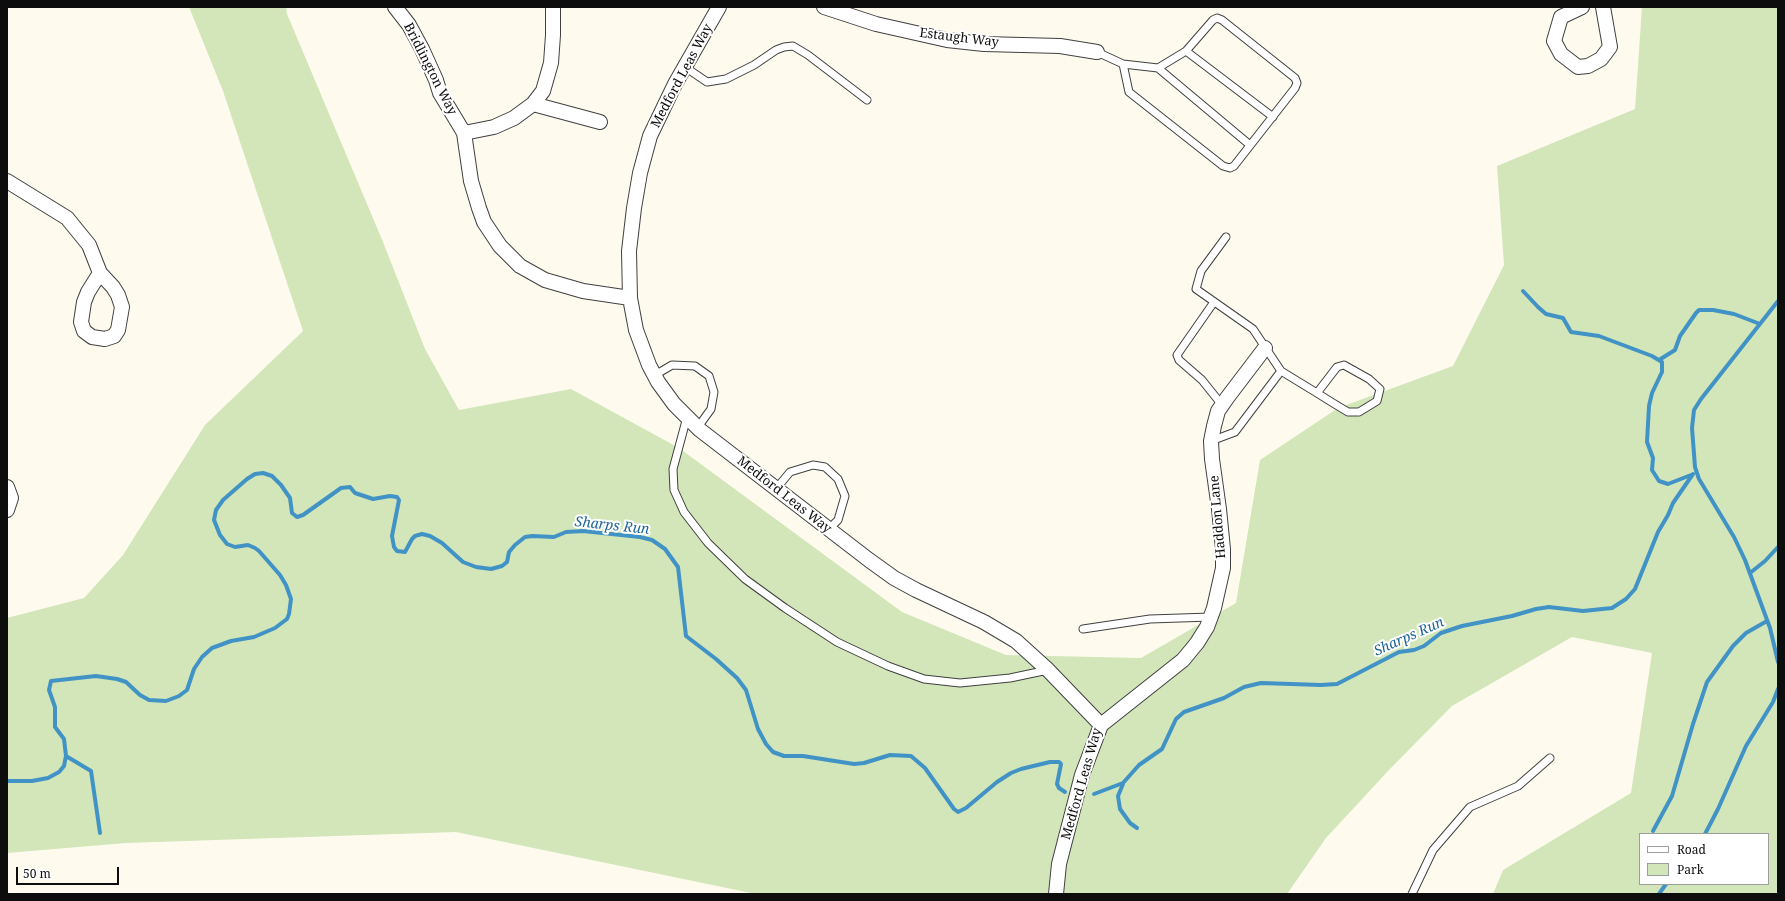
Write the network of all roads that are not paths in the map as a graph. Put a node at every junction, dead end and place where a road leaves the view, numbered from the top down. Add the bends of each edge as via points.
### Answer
1 (395, 7) edge
2 (553, 7) edge
3 (719, 7) edge
4 (824, 7) edge
5 (1582, 7) edge
6 (1603, 7) edge
7 (1097, 52) joint
8 (1186, 52) junction
9 (1123, 64) junction
10 (685, 67) junction
11 (1158, 68) junction
12 (867, 100) dead end
13 (533, 104) junction
14 (1273, 117) junction
15 (600, 122) dead end
16 (464, 133) junction
17 (1250, 145) junction
18 (7, 181) edge
19 (1226, 237) dead end
20 (100, 273) dead end
21 (630, 298) junction
22 (1214, 302) junction
23 (1265, 348) junction
24 (1281, 370) junction
25 (655, 375) junction
26 (1316, 393) junction
27 (1222, 405) junction
28 (687, 417) junction
29 (698, 427) junction
30 (1211, 441) junction
31 (7, 487) edge
32 (776, 489) junction
33 (7, 510) edge
34 (828, 530) junction
35 (1210, 617) junction
36 (1083, 629) dead end
37 (1048, 670) junction
38 (1101, 725) junction
39 (1550, 758) dead end
40 (1056, 894) edge
41 (1412, 894) edge

1 - 16 street, Bridlington Way via 409,25 440,93
2 - 13 street via 553,42 548,77 543,91
3 - 10 street, Medford Leas Way
4 - 7 street, Estaugh Way via 876,24 947,40 984,44 1060,46
5 - 6 street via 1561,17 1554,41 1561,54 1578,67 1588,66 1601,59 1610,47
7 - 9 lane
8 - 11 lane
8 - 14 lane
8 - 14 lane via 1213,20 1222,20 1295,78 1295,88
9 - 11 lane
9 - 17 lane via 1129,92 1223,166 1234,166
10 - 12 lane via 708,82 726,79 754,66 784,46 793,46
10 - 21 street, Medford Leas Way via 650,136 640,173 631,229
11 - 17 lane
13 - 15 street
13 - 16 street via 499,125
14 - 17 lane
16 - 21 street, Bridlington Way via 471,180 479,208 492,234 510,256 532,273 558,284 583,291
18 - 20 street via 66,218 90,244
19 - 22 lane via 1201,271 1196,289
21 - 25 street, Medford Leas Way via 636,330
22 - 23 lane via 1253,329
22 - 27 lane via 1177,355
23 - 24 lane
23 - 27 street, Haddon Lane
24 - 26 lane
24 - 30 lane via 1235,432
25 - 28 street, Medford Leas Way via 666,394
25 - 29 lane via 672,365 695,366 709,376 714,392 710,409
26 - 26 lane via 1348,412 1358,412 1377,401 1380,389 1369,379 1344,365 1337,367
27 - 30 street, Haddon Lane via 1218,411
28 - 29 street, Medford Leas Way
28 - 37 lane via 673,469 674,490 684,512 708,544 745,579 785,608 837,642 888,666 924,679 960,683 1010,678
29 - 32 street, Medford Leas Way
30 - 35 street, Haddon Lane via 1223,568 1220,588
31 - 33 street via 11,498
32 - 34 street, Medford Leas Way
32 - 34 lane via 790,472 813,465 825,467 838,479 845,496 838,520
34 - 37 street, Medford Leas Way via 894,578 984,622 1016,641
35 - 36 lane via 1150,620
35 - 38 street, Haddon Lane via 1197,643 1183,660
37 - 38 street, Medford Leas Way
38 - 40 street, Medford Leas Way via 1082,774 1059,864
39 - 41 lane via 1518,786 1470,807 1433,850

